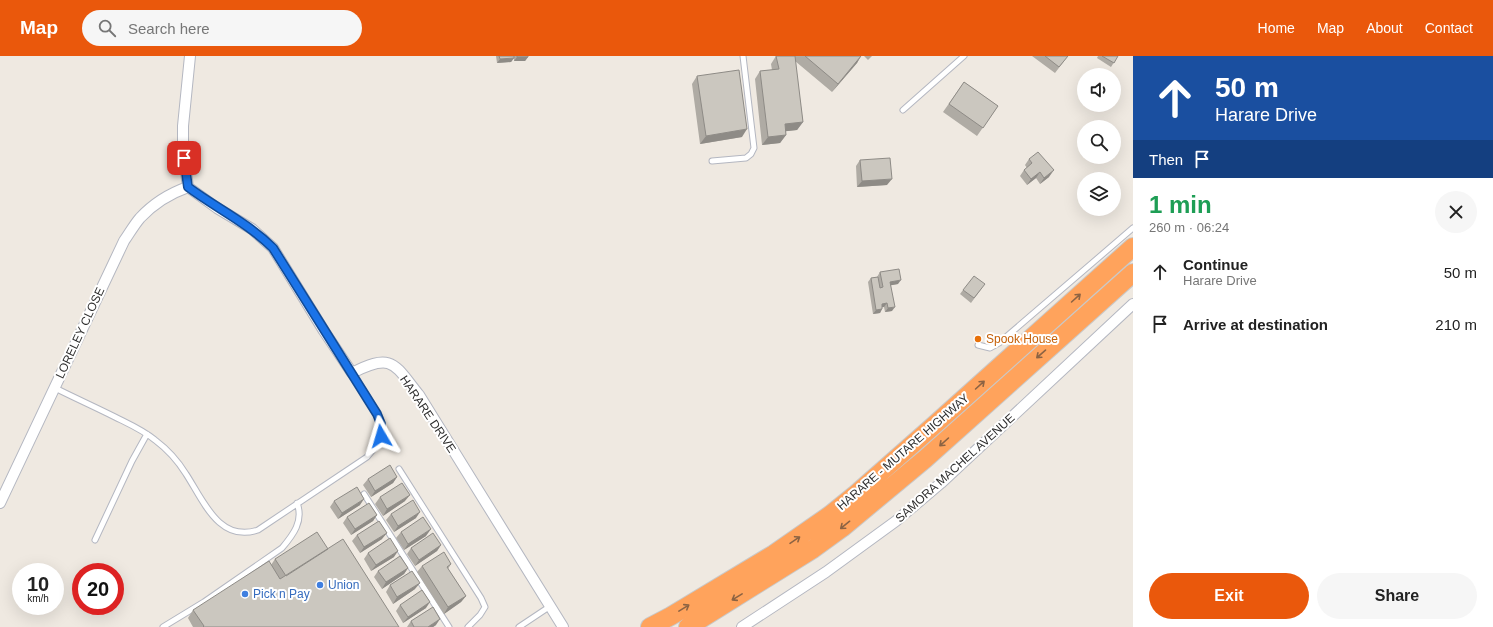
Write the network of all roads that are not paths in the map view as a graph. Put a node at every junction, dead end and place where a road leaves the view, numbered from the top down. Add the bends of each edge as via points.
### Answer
1 (190, 56) edge
2 (743, 56) edge
3 (964, 56) edge
4 (903, 110) dead end
5 (712, 161) dead end
6 (188, 187) junction
7 (1133, 228) edge
8 (1133, 247) edge
9 (1118, 260) junction
10 (1132, 276) edge
11 (1133, 304) edge
12 (978, 345) dead end
13 (352, 373) junction
14 (55, 388) junction
15 (147, 434) junction
16 (399, 469) dead end
17 (364, 494) dead end
18 (0, 503) edge
19 (297, 504) junction
20 (95, 540) dead end
21 (549, 607) junction
22 (565, 626) edge
23 (163, 627) edge
24 (449, 627) edge
25 (468, 627) edge
26 (519, 627) edge
27 (650, 627) edge
28 (688, 627) edge
29 (742, 627) edge

1 - 6 street via 183,126
2 - 5 lane via 754,148 746,158
3 - 4 lane
6 - 13 street via 252,229 273,248
6 - 14 street, LORELEY CLOSE via 174,192 139,219 116,256
7 - 12 lane via 999,343 990,348
8 - 9 highway, HARARE - MUTARE HIGHWAY
9 - 10 street
27 -> 9 highway, HARARE - MUTARE HIGHWAY via 774,554 830,515
10 -> 28 highway, HARARE - MUTARE HIGHWAY via 925,459 842,528 807,553
11 - 29 street, SAMORA MACHEL AVENUE via 941,483 896,521 826,572
13 - 19 lane via 377,414 382,431 379,440 367,457
13 - 21 street, HARARE DRIVE via 379,363 388,363 397,368 419,395
14 - 15 lane
14 - 18 street, LORELEY CLOSE
15 - 19 lane via 179,464 212,516 230,530 243,533 258,530
15 - 20 lane
16 - 25 lane via 485,607 480,616
17 - 24 lane
19 - 23 lane via 300,515 297,526 282,548
21 - 22 street, HARARE DRIVE
21 - 26 lane

